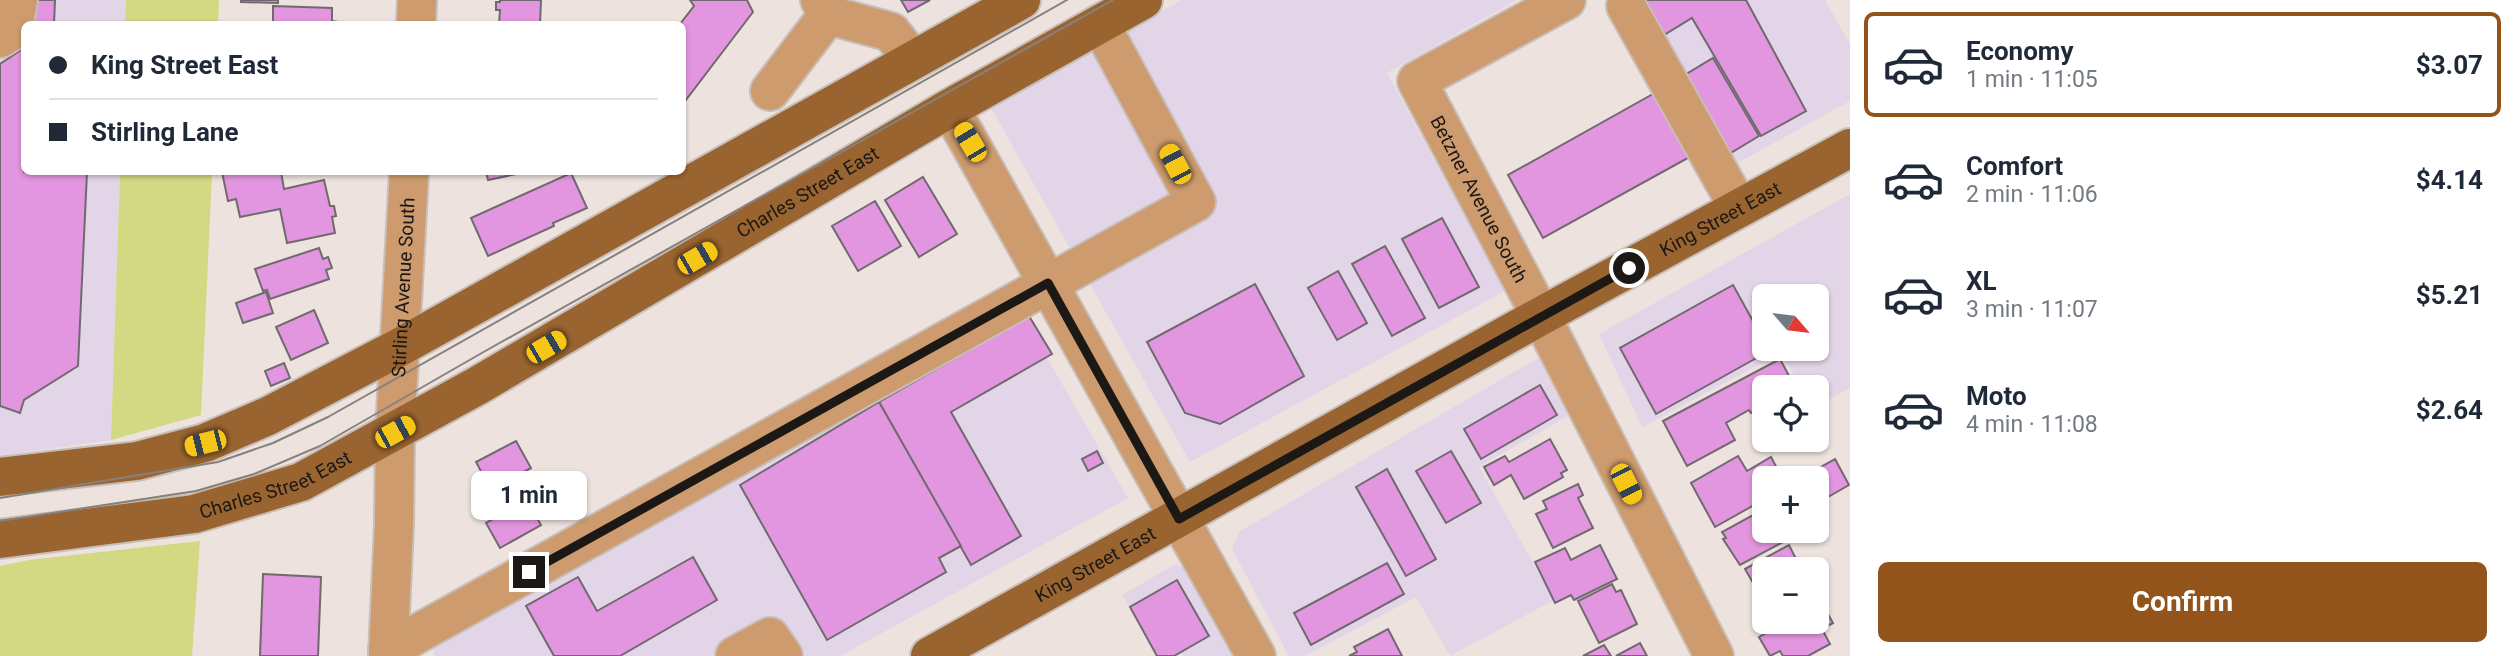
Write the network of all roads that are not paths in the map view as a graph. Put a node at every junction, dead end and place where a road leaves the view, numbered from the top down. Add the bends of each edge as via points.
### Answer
1 (18, 0) edge
2 (417, 0) edge
3 (1021, 0) edge
4 (1143, 0) edge
5 (1566, 0) edge
6 (1626, 6) dead end
7 (824, 7) edge
8 (416, 21) edge
9 (1100, 24) junction
10 (0, 38) edge
11 (913, 60) junction
12 (770, 91) dead end
13 (950, 108) junction
14 (1850, 148) edge
15 (409, 175) edge
16 (1739, 208) junction
17 (1048, 283) junction
18 (1541, 316) junction
19 (400, 347) junction
20 (395, 432) junction
21 (0, 477) edge
22 (1179, 519) junction
23 (0, 539) edge
24 (388, 653) edge
25 (735, 656) edge
26 (783, 656) edge
27 (930, 656) edge
28 (1256, 656) edge
29 (1714, 656) edge

1 - 10 street via 13,30
2 - 8 street
3 - 11 main road
4 - 9 main road, Charles Street East
5 - 18 street, Betzner Avenue South via 1416,81
6 - 16 street
7 - 11 street via 891,32
7 - 12 street
9 - 13 main road, Charles Street East
9 - 17 street via 1196,202
11 - 19 main road
13 - 17 street
13 - 20 main road, Charles Street East
14 - 16 main road, King Street East
15 - 19 street, Stirling Avenue South
16 - 18 main road, King Street East
17 - 22 street
17 - 24 street
18 - 22 main road, King Street East
18 - 29 street, Betzner Avenue South
19 - 20 street, Stirling Avenue South
19 - 21 main road via 268,416 205,443 137,461
20 - 23 main road, Charles Street East via 301,482 194,514
20 - 24 street, Stirling Avenue South
22 - 27 main road, King Street East
22 - 28 street
25 - 26 street via 770,637

